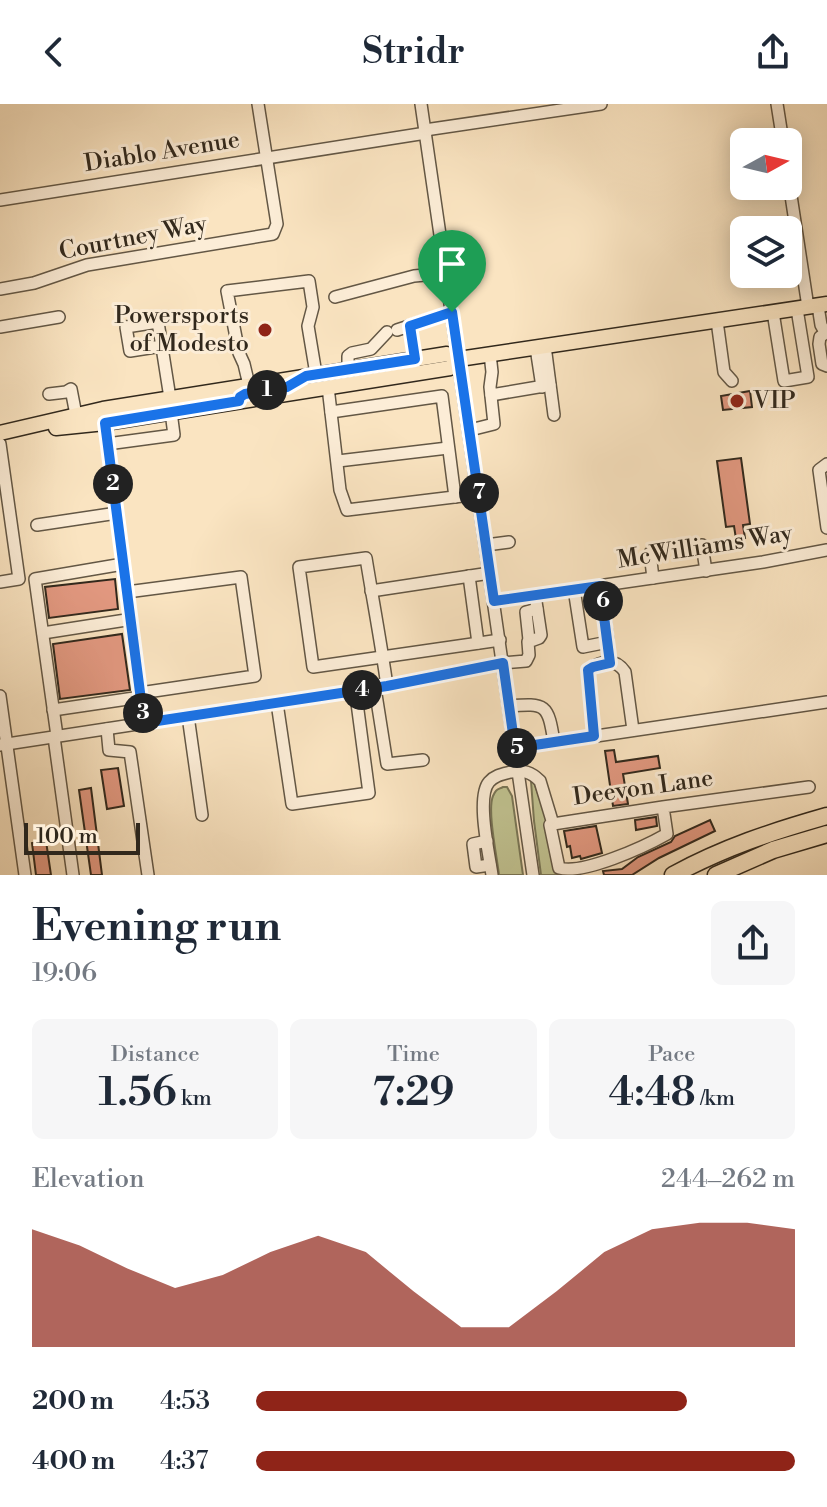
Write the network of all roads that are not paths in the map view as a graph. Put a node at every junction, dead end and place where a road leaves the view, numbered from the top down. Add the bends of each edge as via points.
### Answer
1 (258, 104) edge
2 (421, 104) edge
3 (601, 104) edge
4 (777, 104) edge
5 (781, 128) edge
6 (426, 132) junction
7 (266, 158) junction
8 (0, 200) edge
9 (792, 200) edge
10 (447, 273) junction
11 (0, 289) edge
12 (335, 297) dead end
13 (812, 307) edge
14 (452, 312) junction
15 (773, 312) junction
16 (59, 317) dead end
17 (717, 321) junction
18 (410, 326) junction
19 (0, 327) edge
20 (826, 332) edge
21 (162, 346) dead end
22 (540, 347) junction
23 (490, 354) junction
24 (415, 359) junction
25 (459, 359) junction
26 (827, 366) edge
27 (348, 369) junction
28 (311, 375) junction
29 (732, 381) dead end
30 (249, 385) junction
31 (546, 386) junction
32 (328, 387) junction
33 (49, 394) dead end
34 (189, 395) junction
35 (491, 395) junction
36 (239, 401) junction
37 (170, 405) junction
38 (331, 412) junction
39 (76, 415) junction
40 (554, 415) dead end
41 (105, 423) junction
42 (470, 430) junction
43 (0, 434) edge
44 (0, 444) edge
45 (107, 444) junction
46 (448, 448) junction
47 (338, 461) junction
48 (827, 464) edge
49 (479, 494) junction
50 (455, 497) junction
51 (117, 513) junction
52 (37, 525) dead end
53 (827, 528) edge
54 (509, 542) dead end
55 (486, 545) junction
56 (702, 545) dead end
57 (827, 550) edge
58 (650, 553) dead end
59 (123, 564) junction
60 (706, 571) junction
61 (490, 573) junction
62 (469, 576) junction
63 (653, 578) junction
64 (0, 582) edge
65 (600, 586) junction
66 (574, 589) junction
67 (371, 591) junction
68 (127, 592) junction
69 (535, 595) junction
70 (494, 601) junction
71 (126, 620) dead end
72 (43, 633) junction
73 (500, 640) junction
74 (608, 642) junction
75 (478, 643) junction
76 (382, 656) junction
77 (503, 663) junction
78 (610, 663) junction
79 (381, 687) junction
80 (353, 691) junction
81 (141, 695) junction
82 (0, 696) edge
83 (827, 702) edge
84 (277, 703) junction
85 (509, 706) junction
86 (53, 710) junction
87 (188, 716) junction
88 (144, 723) junction
89 (107, 729) junction
90 (633, 730) junction
91 (55, 736) junction
92 (594, 736) junction
93 (554, 742) junction
94 (3, 744) edge
95 (515, 748) junction
96 (423, 760) dead end
97 (517, 771) junction
98 (809, 787) dead end
99 (663, 807) junction
100 (202, 815) dead end
101 (827, 816) edge
102 (553, 824) junction
103 (827, 834) edge
104 (491, 870) edge
105 (25, 875) edge
106 (73, 875) edge
107 (148, 875) edge
108 (533, 875) edge
109 (673, 875) edge
110 (716, 875) edge

1 - 7 street
2 - 6 street
3 - 6 street, Diablo Avenue
4 - 5 street
6 - 7 street, Diablo Avenue
6 - 10 street
7 - 8 street, Diablo Avenue
7 - 11 street, Courtney Way via 277,224 268,236 87,265
9 - 13 street
10 - 12 street
10 - 14 street
13 - 15 main road
13 - 15 street via 808,377 784,381
13 - 20 street
14 - 18 street
14 - 25 street
15 - 17 main road
16 - 19 street
17 - 22 main road
17 - 29 street via 724,372
18 - 24 street
18 - 27 street via 392,331 371,349 352,353
20 - 26 street via 819,344 822,364
21 - 37 street
22 - 23 main road
22 - 31 street
23 - 25 main road
23 - 35 street
24 - 25 main road via 447,354
24 - 27 main road
25 - 32 main road via 450,368
25 - 42 street
27 - 28 main road
28 - 30 main road
28 - 30 street via 309,281 227,291
28 - 36 main road via 287,387 245,394
30 - 34 main road
31 - 35 street
31 - 40 street
32 - 36 main road
32 - 38 street
33 - 39 street via 71,389
34 - 37 main road
34 - 41 main road via 171,405 111,413
35 - 42 street via 494,424
36 - 37 main road
37 - 39 main road
37 - 41 main road
37 - 45 street via 174,435
38 - 46 street via 442,396
38 - 47 street
39 - 43 main road
41 - 43 main road
41 - 45 street
42 - 49 street
44 - 64 street via 19,579
45 - 51 street
46 - 47 street
46 - 50 street
47 - 50 street via 347,510
48 - 53 street via 819,470
49 - 50 street
49 - 55 street
51 - 52 street
51 - 59 street
54 - 55 street
55 - 61 street
56 - 60 street
57 - 60 street, McWilliams Way
58 - 63 street
59 - 68 street
59 - 72 street via 35,579
60 - 63 street, McWilliams Way
61 - 62 street
61 - 70 street
62 - 67 street
62 - 75 street
63 - 65 street, McWilliams Way
65 - 66 street, McWilliams Way
65 - 74 street
66 - 69 street, McWilliams Way
66 - 74 street via 583,647
67 - 76 street
67 - 76 street via 366,558 299,567 313,667
68 - 81 street
68 - 81 street via 241,577 255,676
69 - 70 street, McWilliams Way
69 - 77 street via 541,635 529,640 526,661
70 - 73 street
71 - 72 street
72 - 86 street
73 - 75 street
73 - 77 street
74 - 78 street
75 - 76 street
76 - 79 street
77 - 79 street
77 - 85 street
78 - 90 street via 625,672
78 - 92 street via 588,670
79 - 80 street
79 - 96 street via 387,764
80 - 84 street
80 - 84 street via 369,793 292,804
81 - 86 street
81 - 88 street
82 - 94 street
83 - 90 street
84 - 87 street
85 - 93 street via 539,705 549,716
85 - 95 street
86 - 91 street
87 - 88 street
87 - 100 street
88 - 89 street
89 - 91 street
89 - 107 street via 109,750 130,752
90 - 92 street
91 - 94 street
91 - 106 street
92 - 93 street
93 - 95 street
94 - 105 street
95 - 97 street
97 - 102 street, Deevon Lane via 540,781
97 - 104 street via 492,778 484,789
97 - 108 street
98 - 99 street, Deevon Lane
99 - 102 street, Deevon Lane
99 - 102 street via 667,834 607,867 581,873 559,868
101 - 109 highway via 768,832
103 - 110 highway

